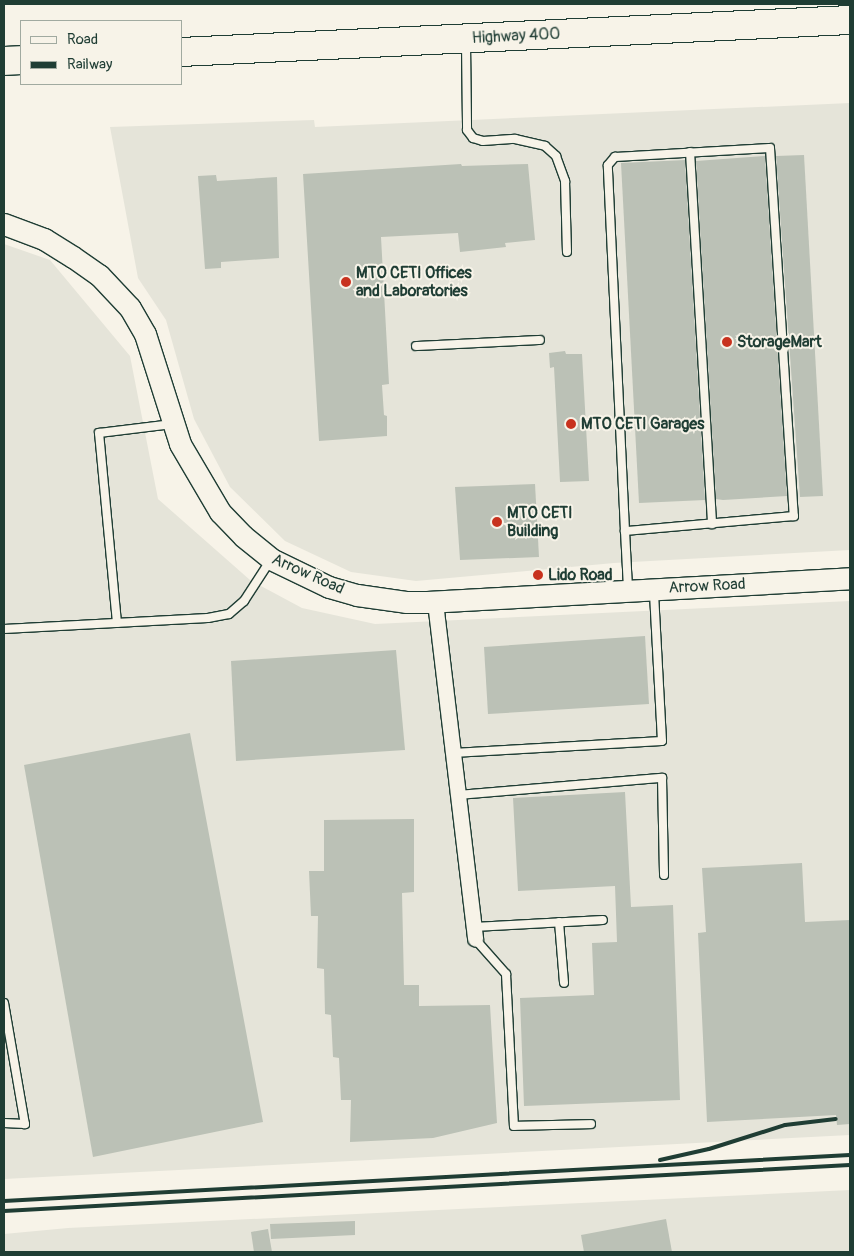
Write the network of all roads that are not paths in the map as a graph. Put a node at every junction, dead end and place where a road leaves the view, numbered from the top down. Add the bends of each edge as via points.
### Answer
1 (850, 20) edge
2 (466, 38) junction
3 (182, 52) edge
4 (20, 60) edge
5 (4, 61) edge
6 (690, 152) junction
7 (4, 224) edge
8 (567, 252) dead end
9 (540, 340) dead end
10 (416, 346) dead end
11 (174, 423) junction
12 (712, 524) junction
13 (625, 531) junction
14 (271, 559) junction
15 (850, 578) edge
16 (654, 589) junction
17 (628, 590) junction
18 (435, 602) junction
19 (117, 623) junction
20 (4, 629) edge
21 (453, 753) junction
22 (458, 795) junction
23 (664, 875) dead end
24 (603, 920) dead end
25 (559, 922) junction
26 (474, 933) junction
27 (564, 983) dead end
28 (4, 1003) edge
29 (4, 1123) edge
30 (591, 1124) dead end

1 - 2 highway, Highway 400
2 - 3 highway, Highway 400
2 - 8 lane via 467,130 473,138 484,141 515,139 545,146 556,156 566,181
4 - 5 highway
6 - 12 lane
6 - 12 lane via 766,148 771,151 795,512 790,518
6 - 13 lane via 615,157 608,164
7 - 11 street, Arrow Road via 44,239 73,257 99,275 130,308 145,334
9 - 10 lane
11 - 14 street, Arrow Road via 180,444 220,512
11 - 19 lane via 99,433
12 - 13 lane
13 - 17 lane
14 - 18 street, Arrow Road via 321,583 356,595 406,602
14 - 19 lane via 244,601 229,614
15 - 16 street, Arrow Road
16 - 17 street, Arrow Road
16 - 21 lane via 662,741
17 - 18 street, Arrow Road
18 - 21 street
19 - 20 lane
21 - 22 street
22 - 23 lane via 662,778
22 - 26 street
24 - 25 lane
25 - 26 lane
25 - 27 lane
26 - 30 lane via 506,974 514,1126
28 - 29 lane via 25,1124

